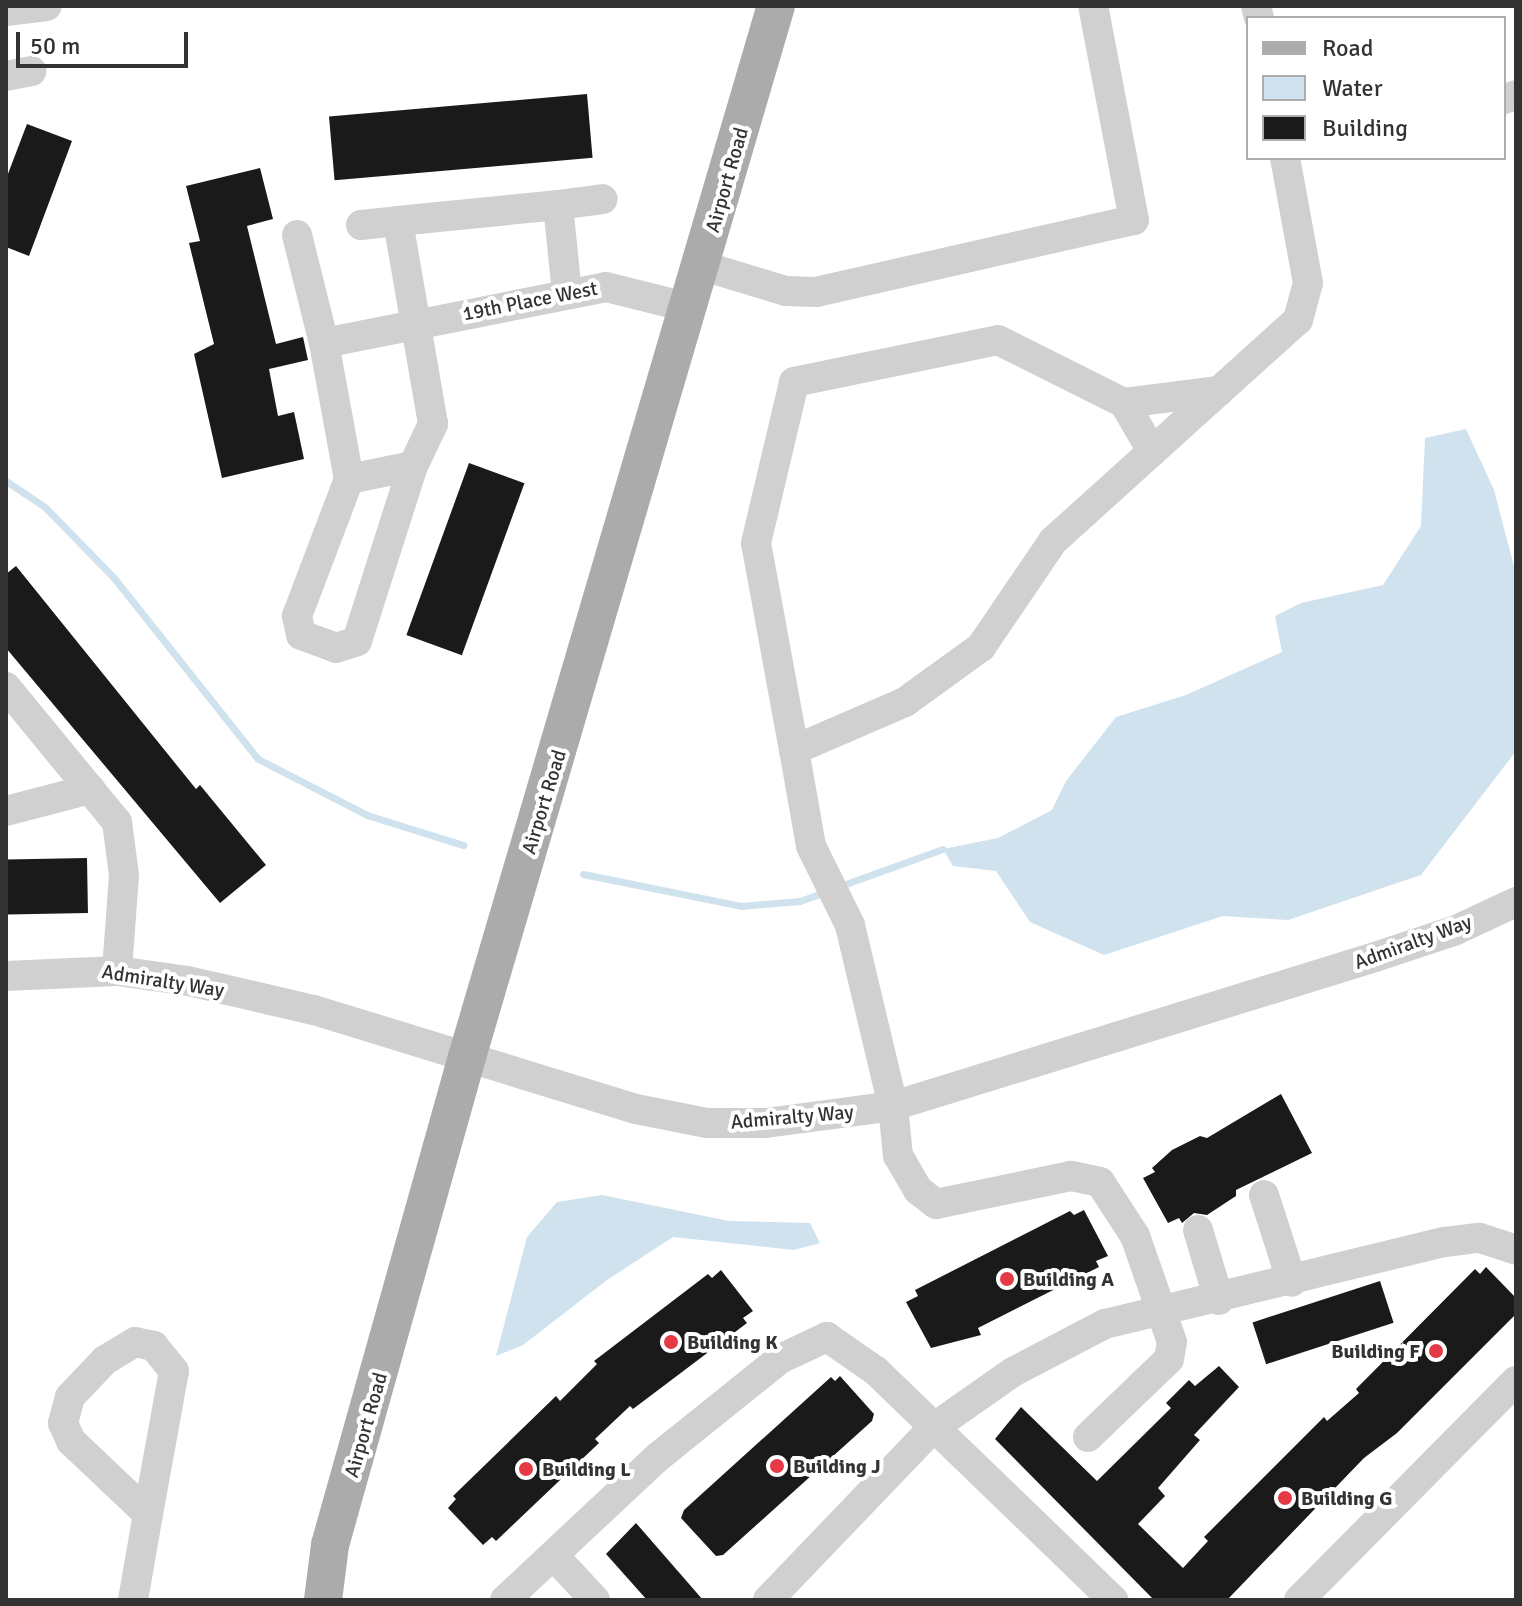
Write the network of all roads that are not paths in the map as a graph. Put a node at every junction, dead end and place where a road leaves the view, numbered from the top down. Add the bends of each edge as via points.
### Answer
1 (47, 6) edge
2 (776, 6) edge
3 (1093, 6) edge
4 (6, 11) edge
5 (1285, 160) edge
6 (603, 199) dead end
7 (558, 205) junction
8 (398, 221) junction
9 (361, 225) dead end
10 (297, 235) dead end
11 (703, 266) junction
12 (567, 293) junction
13 (690, 308) junction
14 (416, 323) junction
15 (324, 343) junction
16 (1219, 391) junction
17 (1124, 403) junction
18 (1152, 451) junction
19 (413, 466) junction
20 (349, 479) junction
21 (6, 687) edge
22 (794, 750) junction
23 (90, 789) junction
24 (6, 811) edge
25 (1516, 902) edge
26 (117, 971) junction
27 (6, 976) edge
28 (467, 1057) junction
29 (893, 1106) junction
30 (1264, 1195) dead end
31 (1198, 1230) dead end
32 (1516, 1250) edge
33 (1292, 1282) junction
34 (1219, 1300) junction
35 (1158, 1313) junction
36 (1510, 1400) edge
37 (933, 1428) junction
38 (1088, 1437) dead end
39 (148, 1514) junction
40 (555, 1557) junction
41 (133, 1600) edge
42 (323, 1600) edge
43 (505, 1600) edge
44 (595, 1600) edge
45 (768, 1600) edge
46 (1113, 1600) edge
47 (1299, 1600) edge

1 - 4 street
2 - 11 main road, Airport Road
3 - 11 street via 1134,220 816,292 786,291
5 - 16 street via 1308,283 1302,308 1298,320
6 - 7 street
7 - 8 street
7 - 12 street
8 - 9 street
8 - 14 street
10 - 15 street
11 - 13 main road, Airport Road
12 - 13 street, 19th Place West via 606,287
12 - 14 street, 19th Place West
13 - 28 main road, Airport Road
14 - 15 street, 19th Place West
14 - 19 street via 433,424
15 - 20 street
16 - 17 street
16 - 18 street
17 - 18 street
17 - 22 street via 998,340 794,382 756,543
18 - 22 street via 1053,541 981,647 905,702
19 - 20 street
19 - 20 street via 357,641 336,648 301,635 297,616
21 - 23 street
22 - 29 street via 811,846 850,925
23 - 24 street
23 - 26 street via 117,822 124,875
25 - 29 street, Admiralty Way via 1456,930 1375,957
26 - 27 street, Admiralty Way
26 - 28 street, Admiralty Way via 314,1010
28 - 29 street, Admiralty Way via 636,1109 707,1123 782,1122
28 - 42 main road, Airport Road via 330,1545
29 - 35 street via 898,1156 918,1190 936,1204 1071,1176 1100,1182 1135,1236
30 - 33 street
31 - 34 street
32 - 33 street via 1480,1238 1445,1242
33 - 34 street
34 - 35 street
35 - 37 street via 1105,1324 1013,1372
35 - 38 street via 1172,1342 1169,1359
36 - 47 street
37 - 40 street via 876,1371 827,1337 780,1359 658,1457
37 - 45 street
37 - 46 street
39 - 39 street via 174,1371 154,1346 135,1342 105,1360 70,1397 63,1423 71,1441
39 - 41 street
40 - 43 street
40 - 44 street

